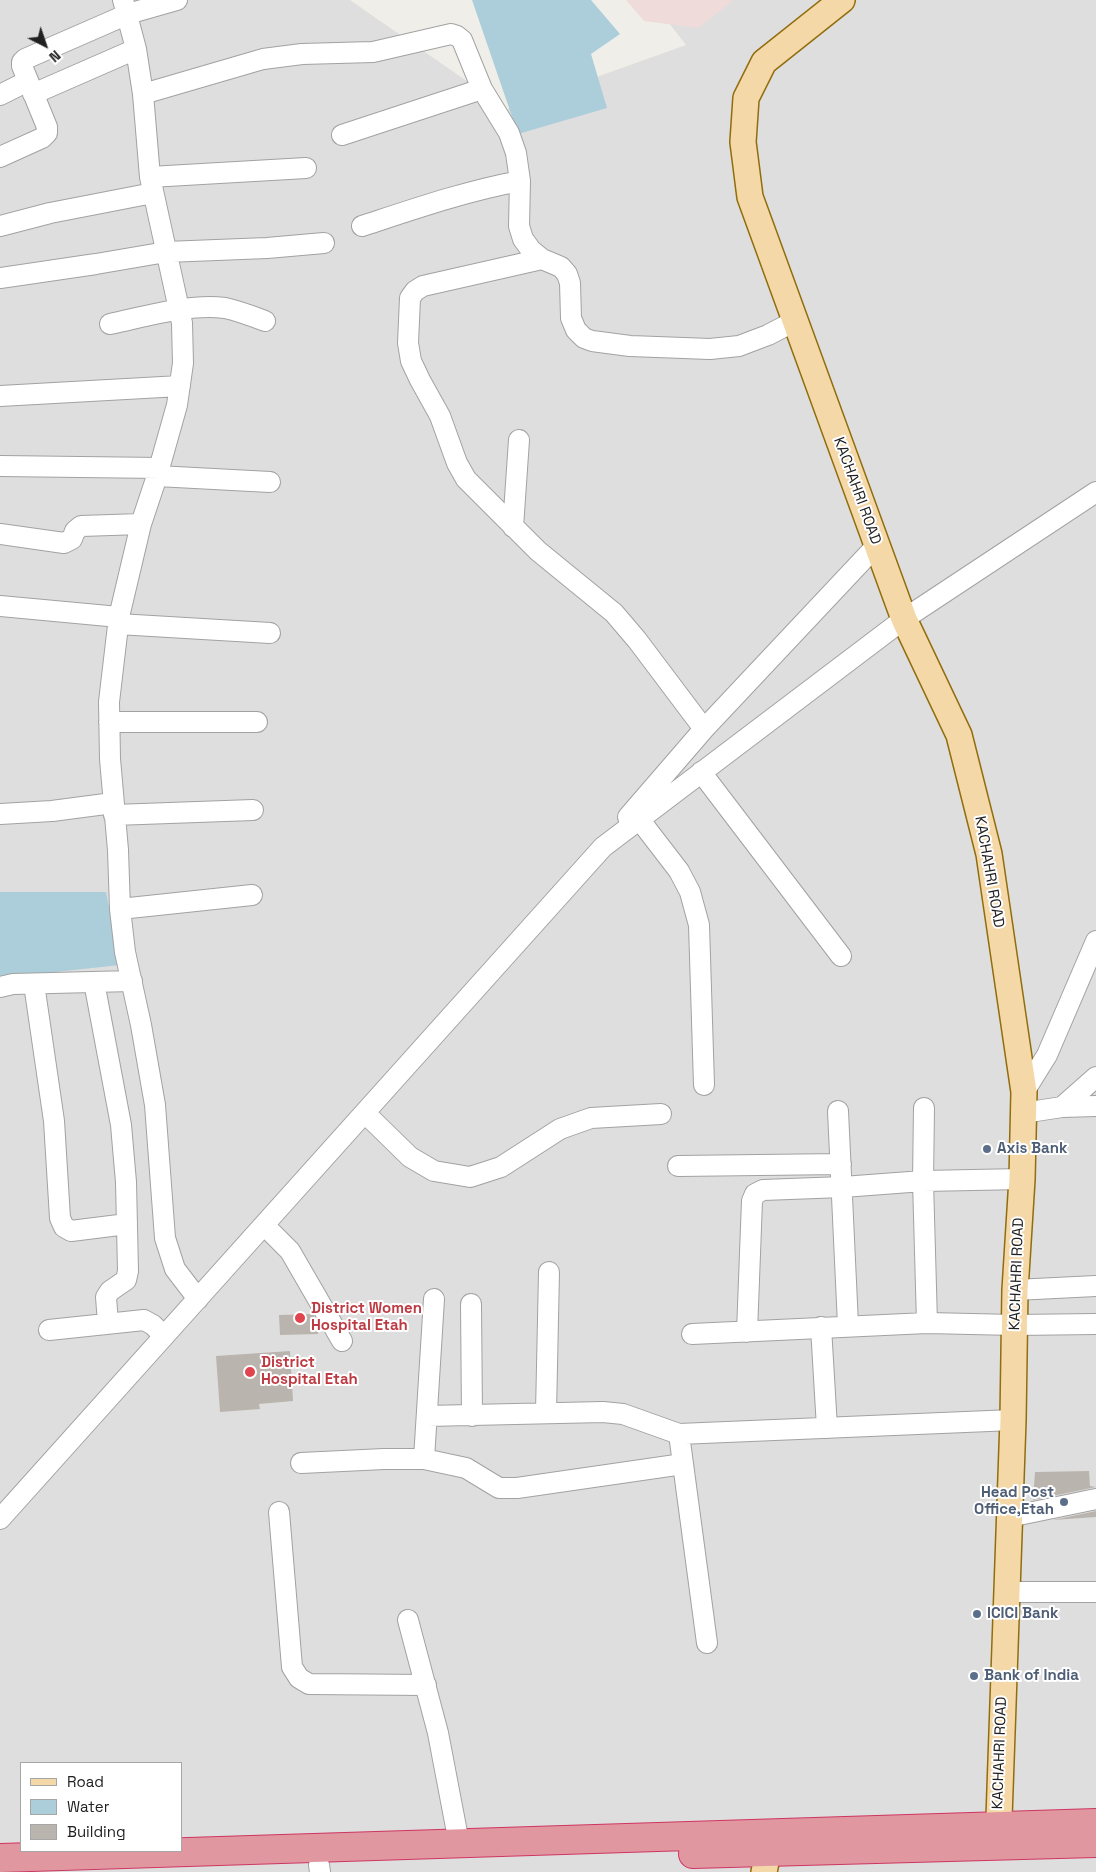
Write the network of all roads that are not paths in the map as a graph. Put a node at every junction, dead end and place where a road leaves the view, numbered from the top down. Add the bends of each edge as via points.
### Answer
1 (177, 0) edge
2 (842, 0) edge
3 (125, 7) edge
4 (136, 49) junction
5 (30, 88) junction
6 (482, 89) junction
7 (143, 94) junction
8 (0, 95) edge
9 (342, 135) dead end
10 (0, 157) edge
11 (306, 168) dead end
12 (520, 181) junction
13 (152, 185) junction
14 (0, 226) edge
15 (362, 226) dead end
16 (324, 243) dead end
17 (166, 252) junction
18 (542, 259) junction
19 (0, 278) edge
20 (180, 310) junction
21 (265, 321) dead end
22 (795, 321) junction
23 (110, 324) dead end
24 (180, 386) junction
25 (0, 396) edge
26 (519, 440) dead end
27 (0, 466) edge
28 (158, 472) junction
29 (270, 482) dead end
30 (1096, 492) edge
31 (141, 524) junction
32 (512, 527) junction
33 (0, 534) edge
34 (877, 545) junction
35 (0, 606) edge
36 (904, 619) junction
37 (119, 621) junction
38 (270, 633) dead end
39 (109, 722) junction
40 (257, 722) dead end
41 (704, 730) junction
42 (701, 772) junction
43 (114, 809) junction
44 (253, 810) dead end
45 (0, 814) edge
46 (639, 819) junction
47 (602, 847) junction
48 (252, 895) dead end
49 (120, 909) junction
50 (1096, 941) edge
51 (841, 956) dead end
52 (132, 981) junction
53 (94, 982) junction
54 (34, 984) junction
55 (0, 987) edge
56 (1096, 1077) edge
57 (704, 1085) dead end
58 (1024, 1103) junction
59 (1096, 1106) edge
60 (924, 1108) dead end
61 (1062, 1108) junction
62 (838, 1111) dead end
63 (365, 1113) junction
64 (661, 1114) dead end
65 (841, 1164) junction
66 (678, 1166) dead end
67 (1022, 1179) junction
68 (923, 1181) junction
69 (843, 1187) junction
70 (127, 1224) junction
71 (264, 1225) junction
72 (549, 1272) dead end
73 (1096, 1286) edge
74 (1015, 1290) junction
75 (434, 1298) dead end
76 (198, 1299) junction
77 (471, 1304) dead end
78 (108, 1323) junction
79 (927, 1323) junction
80 (1096, 1324) edge
81 (1015, 1325) junction
82 (848, 1326) junction
83 (821, 1327) junction
84 (49, 1330) dead end
85 (746, 1332) junction
86 (692, 1334) dead end
87 (164, 1336) junction
88 (342, 1341) dead end
89 (546, 1414) junction
90 (427, 1416) junction
91 (472, 1416) junction
92 (1013, 1420) junction
93 (827, 1428) junction
94 (679, 1434) junction
95 (424, 1460) junction
96 (300, 1463) dead end
97 (683, 1464) junction
98 (1096, 1499) edge
99 (3, 1512) edge
100 (279, 1512) dead end
101 (1009, 1517) junction
102 (1006, 1592) junction
103 (1096, 1592) edge
104 (408, 1620) dead end
105 (707, 1643) dead end
106 (426, 1685) junction
107 (1096, 1823) edge
108 (998, 1836) junction
109 (459, 1843) junction
110 (1096, 1843) edge
111 (768, 1852) edge
112 (0, 1858) edge
113 (320, 1868) edge
114 (95, 1872) edge

1 - 3 street
2 - 22 main road, KACHAHRI ROAD via 764,62 746,98 743,142 750,197
3 - 4 street
3 - 5 street via 25,59 22,66
4 - 5 street
4 - 7 street
5 - 8 street
5 - 10 street via 47,133
6 - 7 street via 462,40 451,34 373,52 302,54 263,59
6 - 9 street
6 - 12 street via 509,133
7 - 13 street
11 - 13 street
12 - 15 street via 487,187
12 - 18 street via 519,226 523,239
13 - 14 street
13 - 17 street
16 - 17 street
17 - 19 street
17 - 20 street
18 - 22 street via 561,267 567,274 571,318 576,330 592,341 710,349 739,346
18 - 32 street via 423,286 410,298 408,343 411,361 440,416 466,479
20 - 21 street via 224,308
20 - 23 street
20 - 24 street via 183,363
22 - 34 main road, KACHAHRI ROAD
24 - 25 street
24 - 28 street
26 - 32 street
27 - 28 street
28 - 29 street
28 - 31 street
30 - 36 street
31 - 33 street via 81,526 72,539 64,543
31 - 37 street
32 - 41 street via 614,613
34 - 36 main road, KACHAHRI ROAD
34 - 41 street
35 - 37 street
36 - 42 street
36 - 58 main road, KACHAHRI ROAD via 959,735 985,836
37 - 38 street
37 - 39 street
39 - 40 street
39 - 43 street
41 - 47 street
42 - 46 street
42 - 51 street
43 - 44 street
43 - 45 street
43 - 49 street
46 - 47 street
46 - 57 street via 678,870 690,892 699,925
47 - 63 street
48 - 49 street
49 - 52 street
50 - 58 street
52 - 53 street
52 - 76 street via 156,1105 165,1238 174,1269
53 - 54 street
53 - 70 street via 121,1125
54 - 55 street
54 - 70 street via 54,1122 60,1218 64,1227 71,1231
56 - 61 street
58 - 61 street
58 - 67 main road, KACHAHRI ROAD
59 - 61 street
60 - 68 street
62 - 65 street
63 - 64 street via 410,1157 434,1172 470,1176 501,1166 560,1130 591,1118
63 - 71 street
65 - 66 street
65 - 69 street
67 - 68 street
67 - 74 main road, KACHAHRI ROAD
68 - 69 street
68 - 79 street
69 - 82 street
69 - 85 street via 763,1190 755,1194 752,1201
70 - 78 street via 128,1271 126,1280 106,1297
71 - 76 street
71 - 88 street via 290,1251
72 - 89 street
73 - 74 street
74 - 81 main road, KACHAHRI ROAD
75 - 90 street
76 - 87 street
77 - 91 street
78 - 84 street
78 - 87 street via 144,1320
79 - 81 street
79 - 82 street
80 - 81 street
81 - 92 main road, KACHAHRI ROAD
82 - 83 street
83 - 85 street
83 - 93 street
85 - 86 street
87 - 99 street
89 - 91 street
89 - 94 street via 623,1414
90 - 91 street
90 - 95 street
92 - 93 street
92 - 101 main road, KACHAHRI ROAD
93 - 94 street
94 - 97 street
95 - 96 street
95 - 97 street via 466,1468 499,1488
97 - 105 street
98 - 101 street
100 - 106 street via 292,1667 298,1678 309,1684
101 - 102 main road, KACHAHRI ROAD
102 - 103 street
102 - 108 main road, KACHAHRI ROAD
104 - 106 street
106 - 109 street
107 - 108 highway
108 - 110 highway
108 - 111 highway
109 - 111 highway
109 - 112 highway
111 - 113 highway
113 - 114 highway

